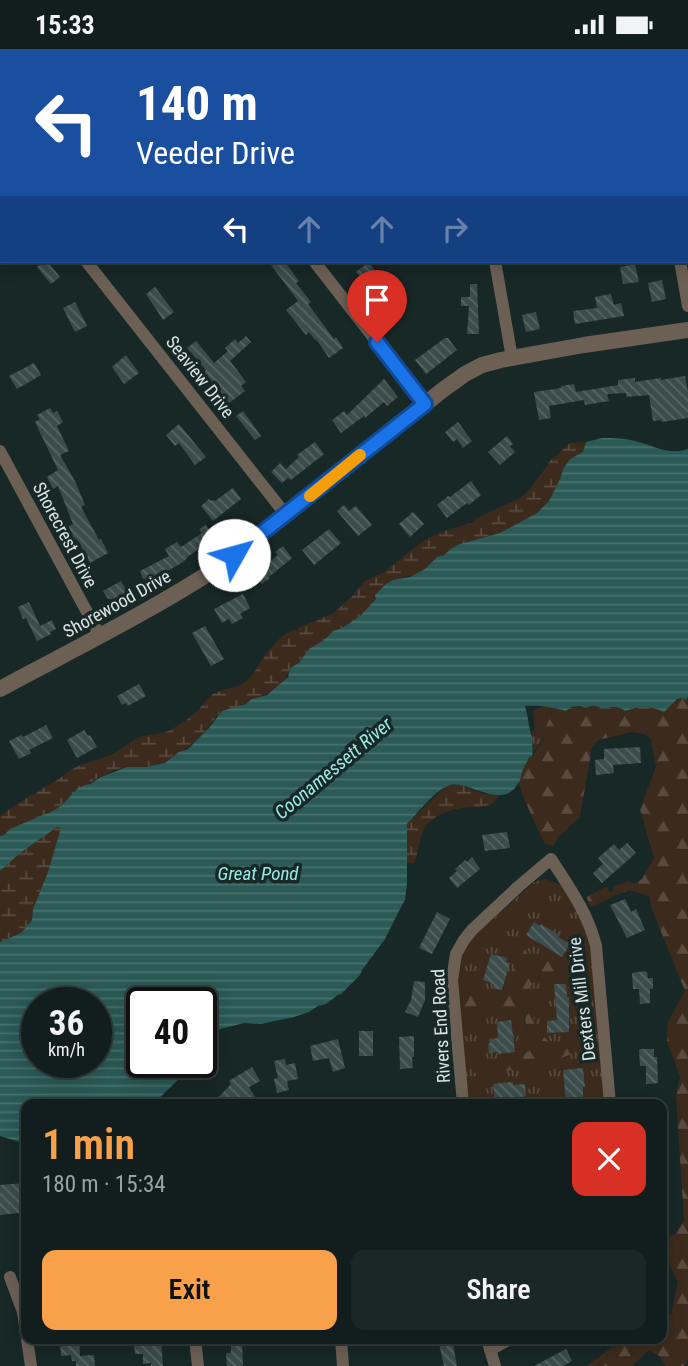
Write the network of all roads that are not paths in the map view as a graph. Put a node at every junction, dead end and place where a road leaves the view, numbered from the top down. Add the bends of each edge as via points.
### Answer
1 (88, 263) edge
2 (316, 263) edge
3 (495, 263) edge
4 (680, 263) edge
5 (688, 306) edge
6 (688, 330) edge
7 (512, 358) junction
8 (425, 404) junction
9 (0, 451) edge
10 (286, 515) junction
11 (100, 636) junction
12 (0, 689) edge
13 (551, 859) joint
14 (463, 1099) edge
15 (610, 1099) edge
16 (10, 1277) dead end
17 (21, 1307) edge
18 (28, 1344) edge
19 (196, 1344) edge
20 (341, 1344) edge
21 (489, 1345) edge
22 (31, 1366) edge
23 (198, 1366) edge
24 (343, 1366) edge
25 (495, 1366) edge

1 - 10 street, Seaview Drive
2 - 8 street
3 - 7 street
4 - 5 street
6 - 7 street, Shorewood Drive
7 - 8 street, Shorewood Drive via 482,365
8 - 10 street, Shorewood Drive
9 - 11 street, Shorecrest Drive
10 - 11 street, Shorewood Drive via 185,589
11 - 12 street, Shorewood Drive
13 - 14 street, Rivers End Road via 472,930 456,954 452,980
13 - 15 street, Dexters Mill Drive via 582,907 596,946
16 - 17 street
18 - 22 street
19 - 23 street
20 - 24 street
21 - 25 street

